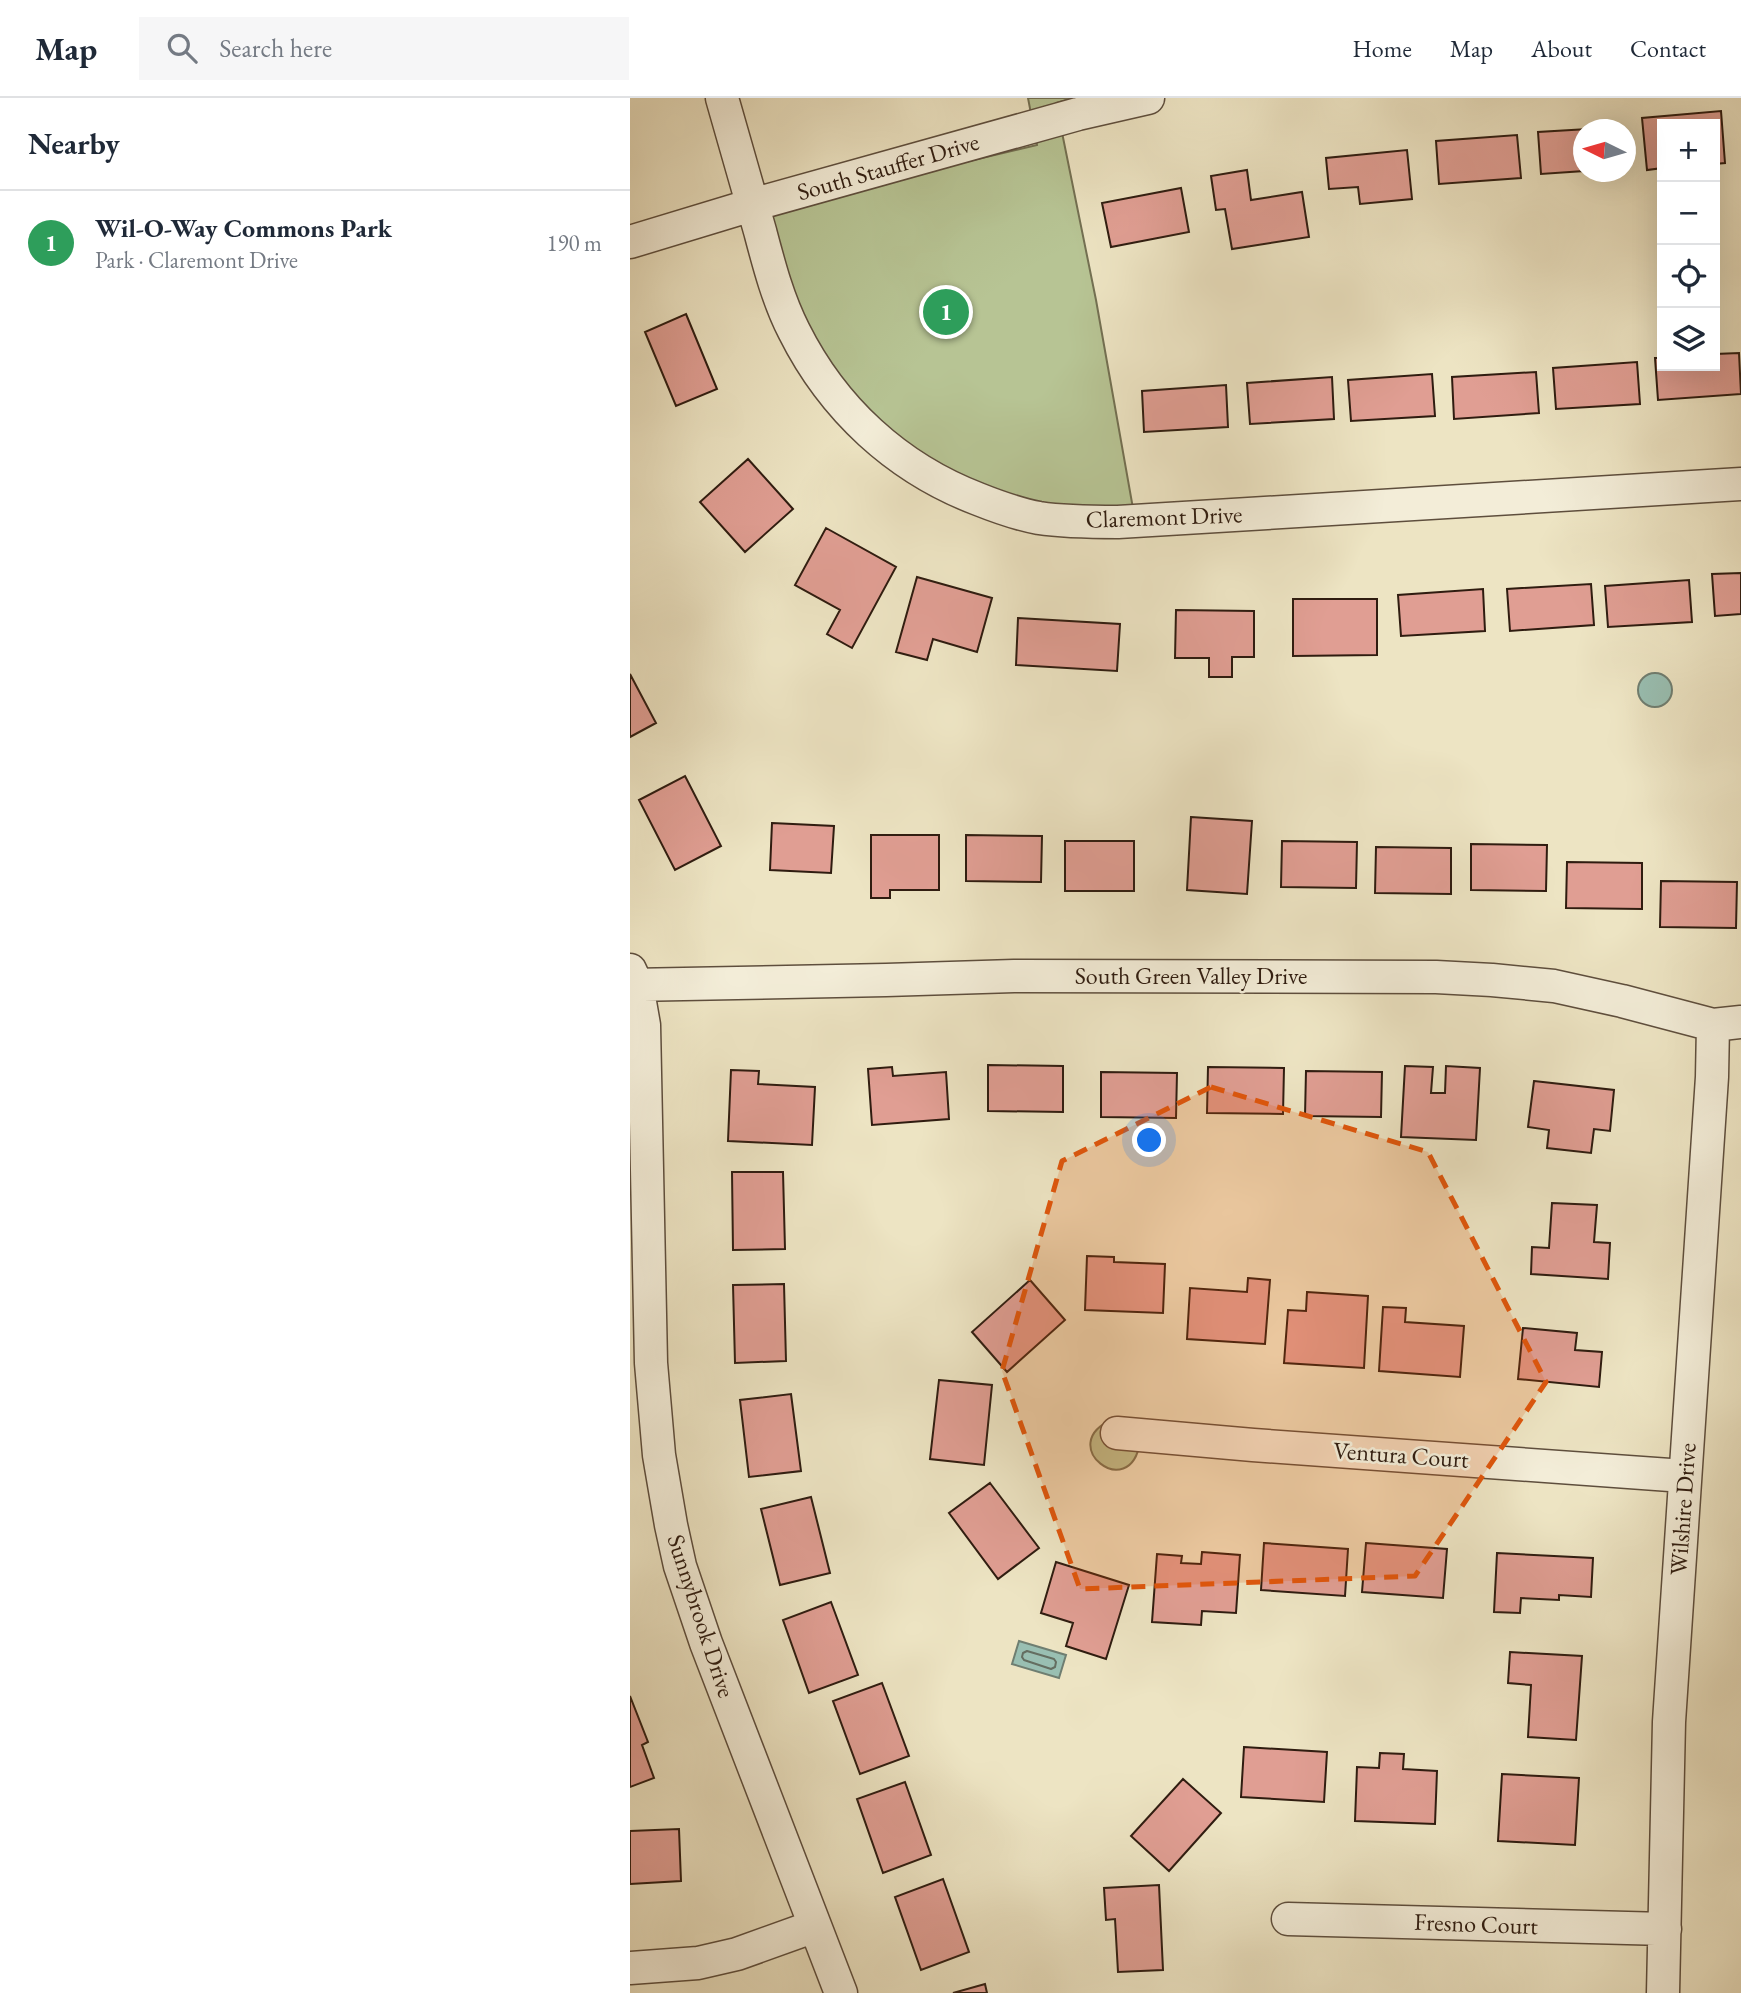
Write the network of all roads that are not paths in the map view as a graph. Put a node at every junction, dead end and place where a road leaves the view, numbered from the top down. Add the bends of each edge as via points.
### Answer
1 (722, 98) edge
2 (1148, 98) edge
3 (752, 205) junction
4 (630, 242) edge
5 (1741, 484) edge
6 (632, 980) edge
7 (1727, 1024) edge
8 (1117, 1433) dead end
9 (1684, 1476) junction
10 (1288, 1919) dead end
11 (815, 1926) junction
12 (1665, 1929) junction
13 (630, 1968) edge
14 (841, 1993) edge
15 (1663, 1993) edge

1 - 3 street, Claremont Drive
2 - 3 street, South Stauffer Drive
3 - 4 street, South Stauffer Drive
3 - 5 street, Claremont Drive via 793,331 840,402 895,455 927,476 1006,510 1039,518 1118,522
6 - 7 street, South Green Valley Drive via 1436,977 1554,986
6 - 11 street, Sunnybrook Drive via 644,1026 651,1363 671,1525 706,1643
7 - 9 street, Wilshire Drive via 1712,1077
8 - 9 street, Ventura Court
9 - 12 street, Wilshire Drive via 1669,1722
10 - 12 street, Fresno Court
11 - 13 street via 698,1963
11 - 14 street, Sunnybrook Drive
12 - 15 street, Wilshire Drive

